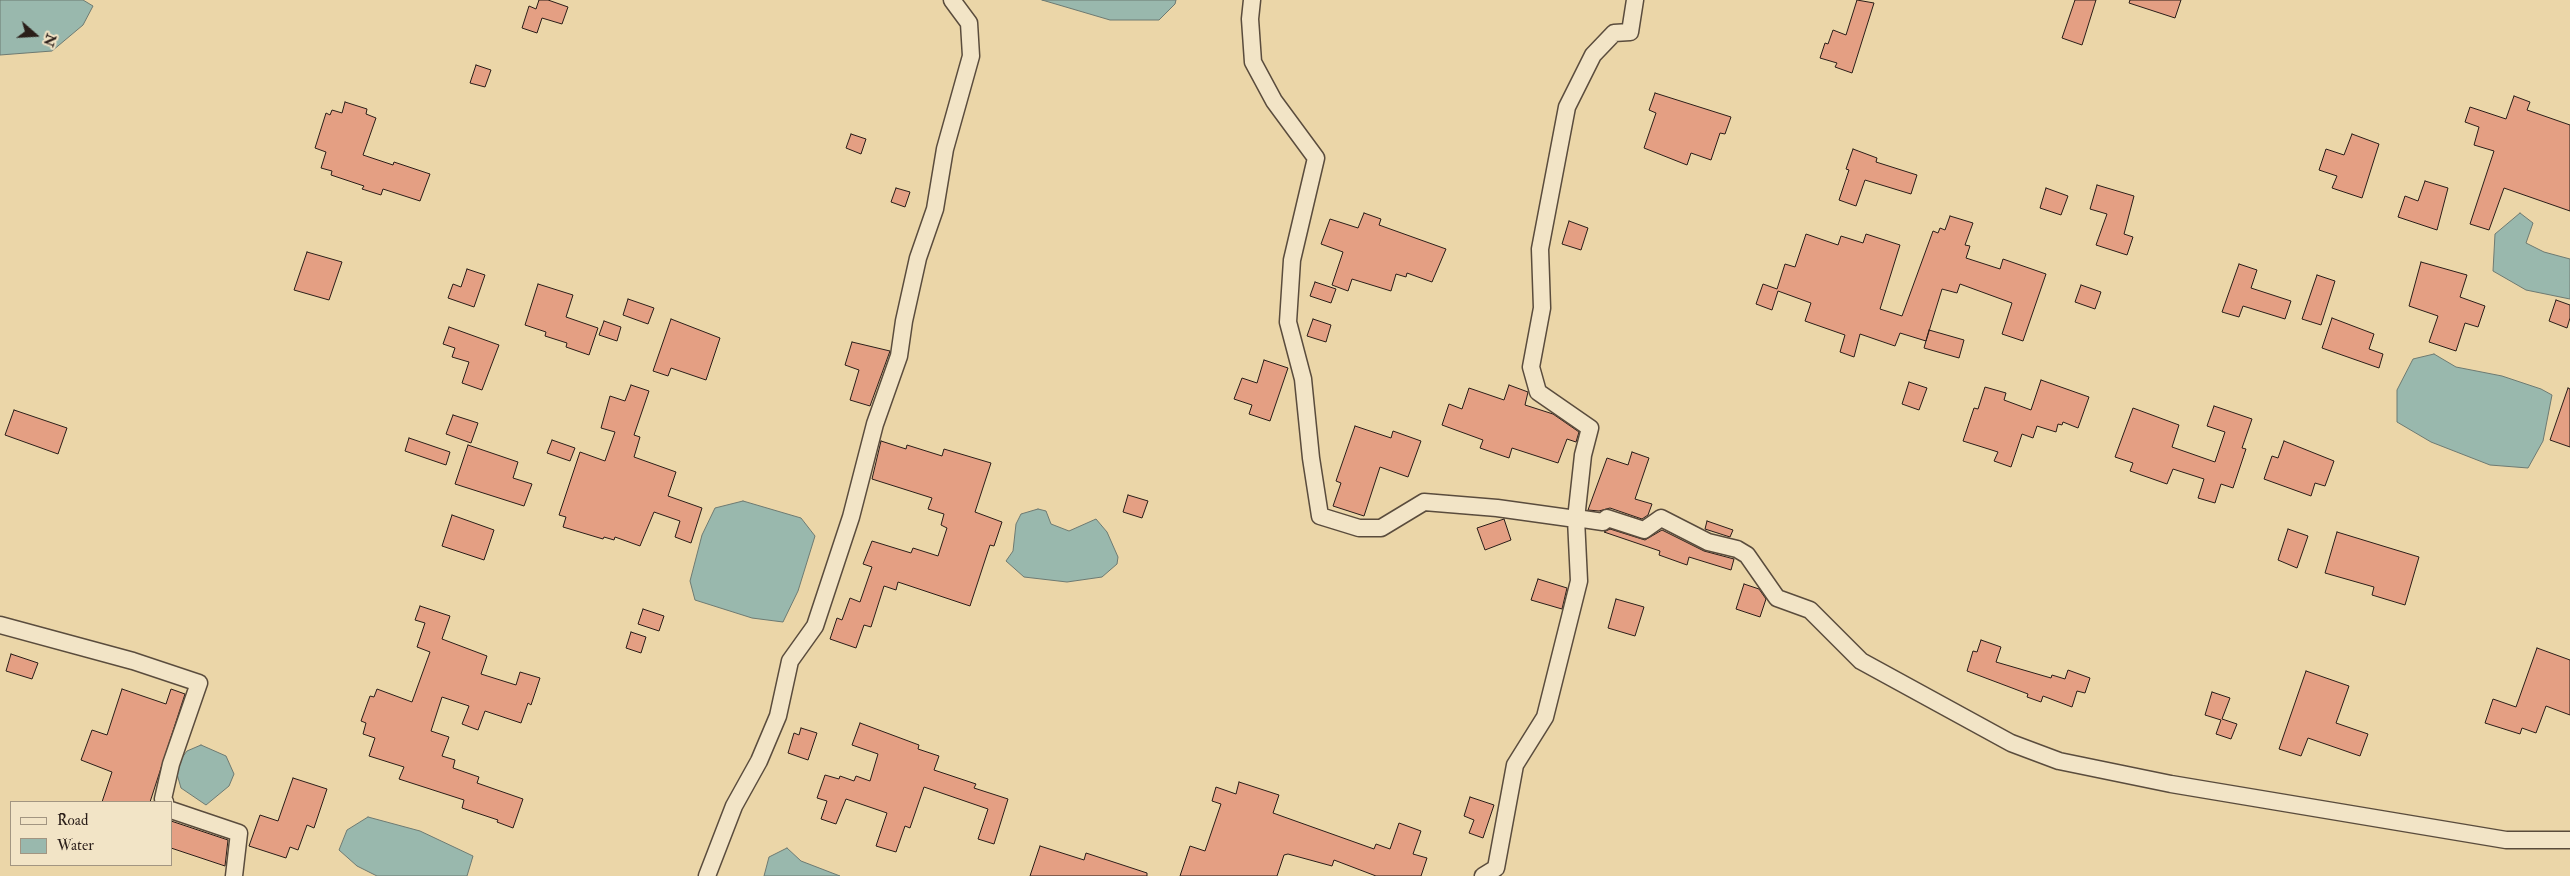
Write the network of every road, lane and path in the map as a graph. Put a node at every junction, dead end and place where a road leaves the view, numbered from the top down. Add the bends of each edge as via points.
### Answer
1 (952, 0) edge
2 (1252, 0) edge
3 (1635, 0) edge
4 (1576, 518) junction
5 (0, 625) edge
6 (164, 801) edge
7 (172, 810) edge
8 (2570, 840) edge
9 (234, 876) edge
10 (706, 876) edge
11 (1483, 876) edge

1 - 10 street via 969,23 971,56 945,149 935,208 918,258 899,356 875,424 851,517 815,626 790,661 778,716 759,761 734,806
2 - 4 street via 1253,62 1274,102 1316,158 1292,260 1288,322 1303,379 1320,516 1359,528 1381,528 1424,502
3 - 4 street via 1630,32 1614,33 1593,55 1567,107 1540,249 1542,308 1531,367 1538,392 1590,428 1582,455
4 - 8 street via 1603,522 1607,518 1644,530 1661,518 1708,542 1737,549 1747,555 1777,598 1810,610 1861,661 2010,743 2059,761 2170,784 2506,840
4 - 11 street via 1579,581 1545,717 1515,765 1496,868
5 - 6 street via 133,661 199,683 171,764
7 - 9 street via 239,833

